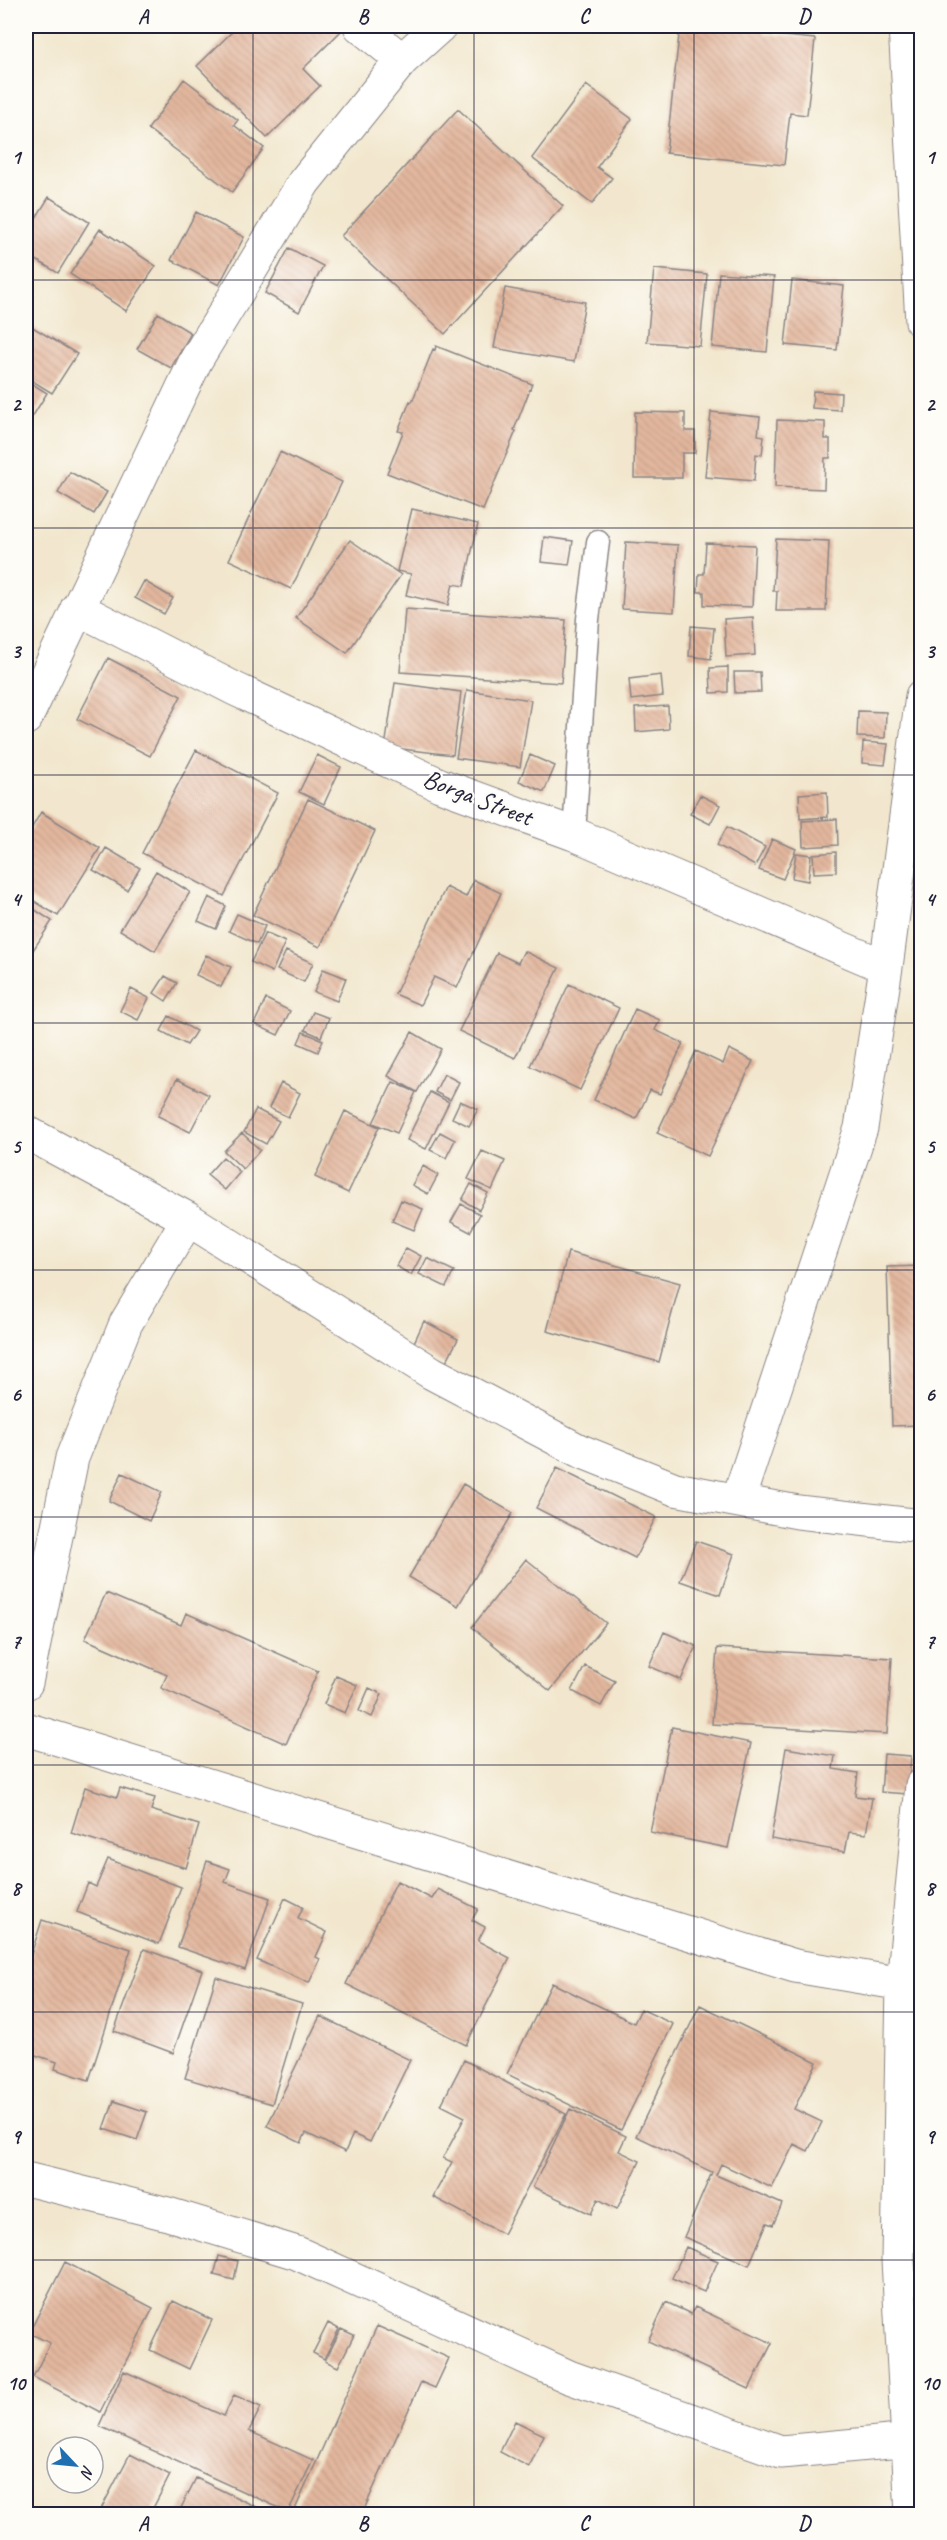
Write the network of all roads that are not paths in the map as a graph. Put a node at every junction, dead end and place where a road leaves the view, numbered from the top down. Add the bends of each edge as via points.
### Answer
1 (360, 26) edge
2 (440, 26) edge
3 (905, 26) edge
4 (402, 60) junction
5 (921, 322) edge
6 (598, 542) dead end
7 (78, 608) junction
8 (921, 696) edge
9 (26, 718) edge
10 (574, 834) junction
11 (886, 967) junction
12 (26, 1132) edge
13 (188, 1219) junction
14 (738, 1500) junction
15 (921, 1526) edge
16 (26, 1683) edge
17 (26, 1729) edge
18 (921, 1785) edge
19 (903, 1984) junction
20 (26, 2179) edge
21 (915, 2439) edge
22 (912, 2514) edge

1 - 4 street
2 - 4 street
3 - 5 street
4 - 7 street via 304,182 196,360
6 - 10 lane via 588,619
7 - 9 street
7 - 10 street, Borga Street via 440,785
8 - 11 street
10 - 11 street, Borga Street
11 - 14 street via 861,1128
12 - 13 street
13 - 14 street via 432,1373 578,1450 675,1489
13 - 16 street via 126,1323 72,1458
14 - 15 street via 798,1512
17 - 19 street via 795,1966
18 - 19 street
19 - 21 street via 898,2260
20 - 21 street via 168,2214 297,2253 569,2377 782,2452
21 - 22 street

